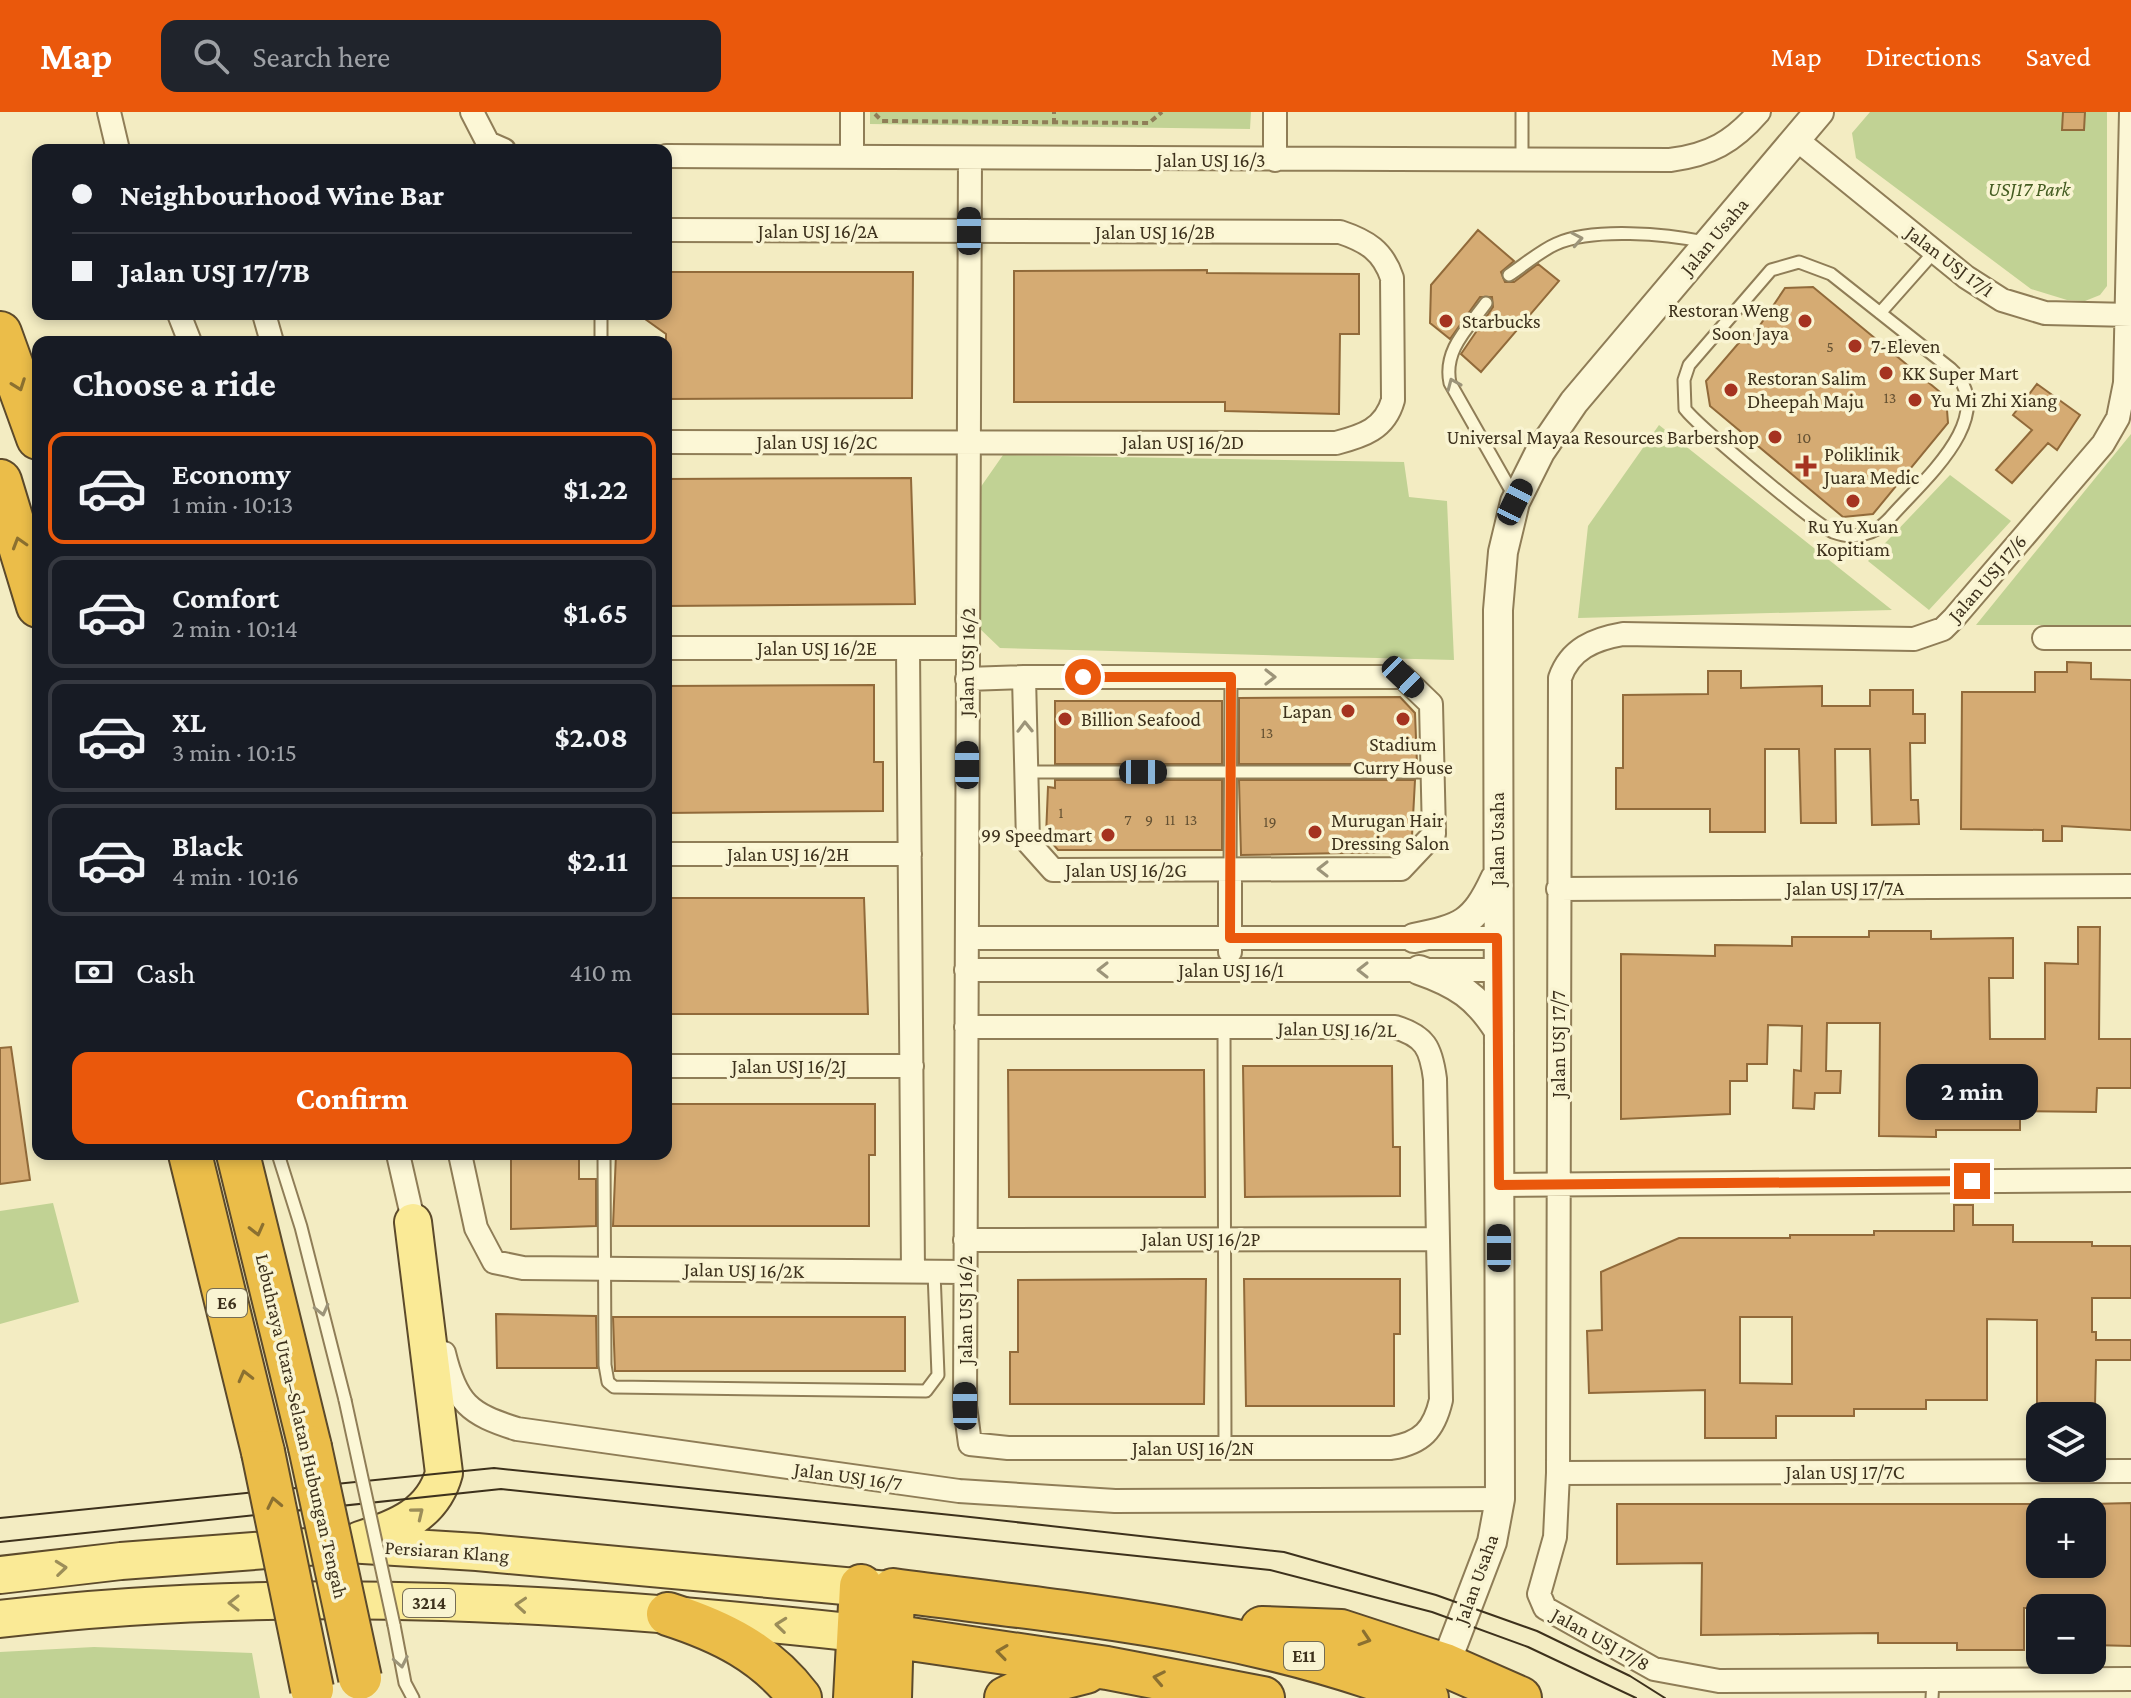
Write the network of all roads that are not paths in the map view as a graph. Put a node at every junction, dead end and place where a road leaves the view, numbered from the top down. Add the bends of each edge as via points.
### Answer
1 (109, 112) edge
2 (472, 112) edge
3 (852, 112) edge
4 (1275, 112) edge
5 (1522, 112) edge
6 (1819, 112) edge
7 (2131, 112) edge
8 (1752, 119) edge
9 (1796, 139) junction
10 (117, 144) edge
11 (490, 144) edge
12 (672, 156) edge
13 (852, 157) junction
14 (970, 158) junction
15 (1522, 159) junction
16 (1275, 160) junction
17 (672, 230) edge
18 (969, 231) junction
19 (1708, 243) junction
20 (1934, 252) junction
21 (1509, 275) dead end
22 (1486, 303) dead end
23 (1880, 313) junction
24 (2129, 315) edge
25 (0, 333) edge
26 (1389, 414) joint
27 (32, 421) edge
28 (969, 441) junction
29 (672, 442) edge
30 (0, 481) edge
31 (1515, 502) junction
32 (32, 586) edge
33 (1604, 637) joint
34 (2044, 638) dead end
35 (2131, 638) edge
36 (672, 648) edge
37 (908, 648) junction
38 (968, 648) junction
39 (1024, 677) junction
40 (1231, 677) junction
41 (967, 679) junction
42 (1026, 772) junction
43 (1231, 772) junction
44 (1432, 772) junction
45 (672, 854) edge
46 (910, 854) junction
47 (1230, 869) junction
48 (1497, 875) junction
49 (2131, 886) edge
50 (1558, 889) junction
51 (967, 938) junction
52 (1230, 938) junction
53 (1414, 938) junction
54 (1497, 938) junction
55 (966, 970) junction
56 (1230, 970) junction
57 (1419, 970) junction
58 (1497, 970) junction
59 (966, 1027) junction
60 (1224, 1027) junction
61 (1499, 1031) junction
62 (672, 1066) edge
63 (912, 1066) junction
64 (191, 1160) edge
65 (239, 1160) edge
66 (280, 1160) edge
67 (399, 1160) edge
68 (461, 1160) edge
69 (604, 1160) edge
70 (2131, 1180) edge
71 (1499, 1185) junction
72 (1558, 1185) junction
73 (413, 1222) junction
74 (1224, 1239) junction
75 (1437, 1239) junction
76 (965, 1240) junction
77 (605, 1268) junction
78 (924, 1271) junction
79 (965, 1272) junction
80 (965, 1406) joint
81 (1438, 1413) joint
82 (1225, 1448) junction
83 (2131, 1471) edge
84 (1558, 1473) junction
85 (1500, 1499) junction
86 (347, 1544) junction
87 (0, 1575) edge
88 (877, 1588) junction
89 (668, 1614) junction
90 (0, 1619) edge
91 (874, 1634) junction
92 (1107, 1668) junction
93 (2131, 1679) edge
94 (1436, 1681) edge
95 (362, 1688) edge
96 (1887, 1689) edge
97 (1933, 1689) edge
98 (313, 1694) edge
99 (413, 1698) edge
100 (800, 1698) edge
101 (855, 1698) edge
102 (890, 1698) edge
103 (1006, 1698) edge
104 (1263, 1698) edge
105 (1520, 1698) edge

1 - 10 street
2 - 11 street
3 - 13 street
4 - 16 street
5 - 15 lane
6 - 9 street, Jalan Usaha
7 - 24 street, Jalan USJ 17/6
8 - 15 street, Jalan USJ 16/3 via 1728,143 1693,157
9 - 19 street, Jalan Usaha
9 - 20 street, Jalan USJ 17/1
12 - 13 street, Jalan USJ 16/3
13 - 14 street, Jalan USJ 16/3
14 - 16 street, Jalan USJ 16/3
14 - 18 street, Jalan USJ 16/2
15 - 16 street, Jalan USJ 16/3
17 - 18 street, Jalan USJ 16/2A
18 - 26 street, Jalan USJ 16/2B via 1340,232 1374,247 1387,261 1392,278
18 - 28 street, Jalan USJ 16/2
21 -> 19 lane via 1556,244 1579,237 1671,235
19 - 31 street, Jalan Usaha via 1574,402
20 - 23 lane
20 - 24 street, Jalan USJ 17/1 via 1984,291 2023,308
31 -> 22 lane via 1508,480 1450,383 1447,367 1449,356
23 - 23 lane via 1964,381 1969,411 1955,442 1878,531 1849,535 1831,531 1693,419 1685,409 1684,380 1689,365 1771,270 1785,263 1799,262 1831,274
24 - 33 street, Jalan USJ 17/6 via 2125,383 2112,433 1943,629 1914,639
25 -> 27 highway
26 - 28 street, Jalan USJ 16/2D via 1381,426 1336,443
28 - 29 street, Jalan USJ 16/2C
28 - 38 street, Jalan USJ 16/2
32 -> 30 highway
31 - 48 street, Jalan Usaha via 1503,552 1498,610
33 - 50 street, Jalan USJ 17/7 via 1588,643 1566,663 1560,678
34 - 35 street
36 - 37 street, Jalan USJ 16/2E
37 - 38 street, Jalan USJ 16/2E
37 - 46 street
38 - 41 street, Jalan USJ 16/2
39 - 40 street
39 - 41 street
42 -> 39 street, Jalan USJ 16/2G
40 - 43 lane
40 -> 44 street via 1403,677 1431,704
41 - 51 street, Jalan USJ 16/2
42 - 43 lane
42 - 47 street, Jalan USJ 16/2G via 1028,842 1053,870
43 - 44 lane
43 - 47 lane
44 -> 47 street, Jalan USJ 16/2G via 1434,834 1401,869
45 - 46 street, Jalan USJ 16/2H
46 - 63 street
47 - 52 street
48 - 53 street via 1479,912 1443,932
48 - 54 street, Jalan Usaha
49 - 50 street, Jalan USJ 17/7A
50 - 72 street, Jalan USJ 17/7
51 - 52 street, Jalan USJ 16/1
51 - 55 street, Jalan USJ 16/2
52 - 53 street, Jalan USJ 16/1
52 - 56 street
53 - 54 street, Jalan USJ 16/1
54 - 58 street, Jalan Usaha
56 -> 55 street, Jalan USJ 16/1
55 - 59 street, Jalan USJ 16/2
57 -> 56 street, Jalan USJ 16/1
57 - 58 street, Jalan USJ 16/1
57 - 61 street via 1469,993
58 - 61 street, Jalan Usaha
59 - 60 street, Jalan USJ 16/2L
59 - 76 street, Jalan USJ 16/2
60 - 74 lane
60 - 75 street, Jalan USJ 16/2L via 1395,1027 1418,1034 1431,1050 1435,1079
61 - 71 street, Jalan Usaha
62 - 63 street, Jalan USJ 16/2J
63 - 78 street
98 -> 64 highway, E6, bridge via 263,1452
65 -> 95 highway, Lebuhraya Utara–Selatan Hubungan Tengah / E6, bridge
66 -> 99 lane, bridge via 345,1400 405,1683
67 - 73 street, Jalan USJ 16/7
68 - 77 street, Jalan USJ 16/2K via 476,1228 494,1262 523,1268
69 - 77 lane
70 - 72 street
71 - 72 street
71 - 85 street, Jalan Usaha
72 - 84 street, Jalan USJ 17/7
73 - 85 street, Jalan USJ 16/7 via 450,1379 466,1406 517,1429 959,1491 1115,1501
86 -> 73 main road via 404,1524 430,1503 444,1473
74 - 75 street, Jalan USJ 16/2P
74 - 76 street, Jalan USJ 16/2P
74 - 82 lane
75 - 81 street, Jalan USJ 16/2L
76 - 79 street, Jalan USJ 16/2
77 - 78 street, Jalan USJ 16/2K
77 - 78 lane via 605,1365 614,1387 926,1391 938,1375
78 - 79 street, Jalan USJ 16/2K
79 - 80 street, Jalan USJ 16/2
80 - 82 street, Jalan USJ 16/2N via 970,1444
81 - 82 street, Jalan USJ 16/2N via 1422,1439 1391,1448
83 - 84 street, Jalan USJ 17/7C
84 - 96 street, Jalan USJ 17/8 via 1555,1537 1539,1594 1545,1608 1654,1669 1719,1681
85 - 94 street, Jalan Usaha via 1492,1542
87 -> 86 main road, Persiaran Klang
86 - 88 main road, Persiaran Klang
88 - 91 highway
88 -> 94 highway via 1177,1628 1341,1631
89 -> 90 main road, 3214 via 480,1602 148,1603
91 -> 89 main road, 3214
89 - 100 highway via 712,1628 752,1650
92 -> 91 highway
91 - 101 highway
91 - 102 highway
92 - 103 highway via 1034,1685
104 -> 92 highway
93 - 97 street, Jalan USJ 17/8
94 - 105 highway
96 - 97 street, Jalan USJ 17/8

